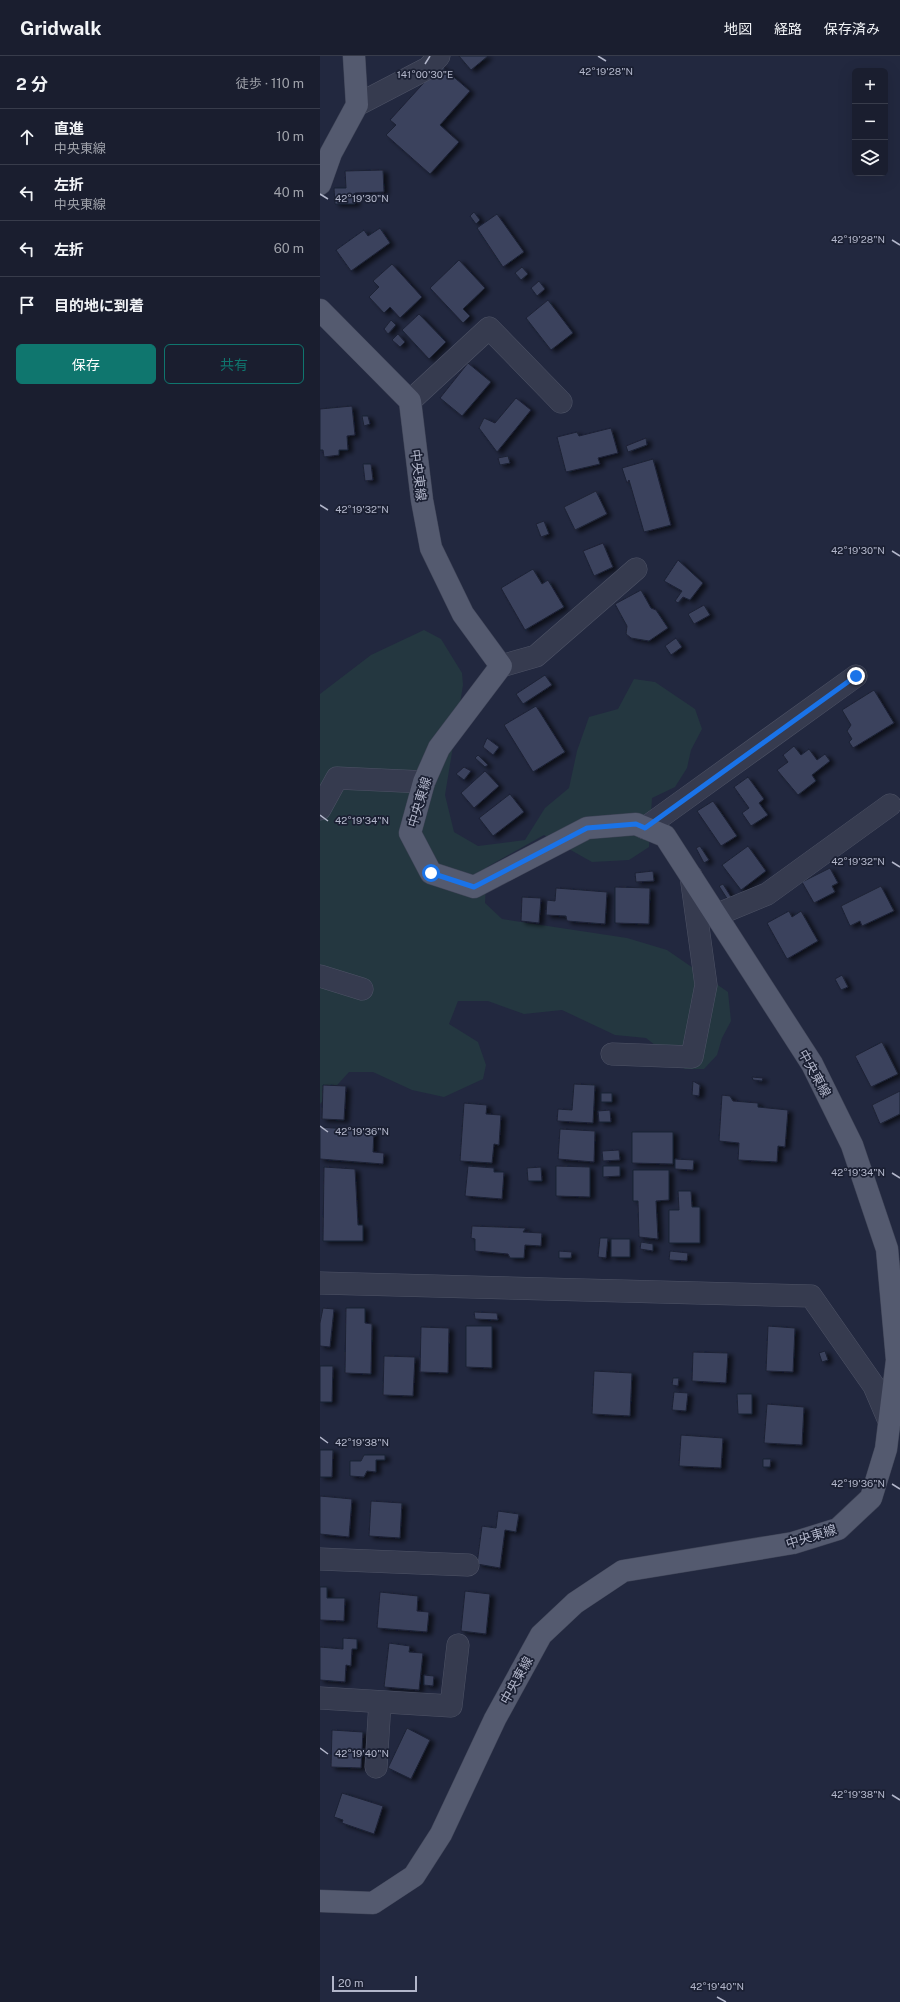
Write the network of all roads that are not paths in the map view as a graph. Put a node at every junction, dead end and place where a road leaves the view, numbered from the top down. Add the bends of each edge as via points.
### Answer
1 (354, 56) edge
2 (439, 56) edge
3 (357, 105) junction
4 (320, 184) edge
5 (320, 310) edge
6 (410, 401) junction
7 (561, 402) dead end
8 (636, 569) dead end
9 (501, 666) junction
10 (856, 676) dead end
11 (424, 782) junction
12 (890, 804) dead end
13 (320, 809) edge
14 (645, 828) junction
15 (691, 876) junction
16 (716, 915) junction
17 (320, 976) edge
18 (362, 989) dead end
19 (612, 1054) dead end
20 (320, 1283) edge
21 (894, 1418) edge
22 (320, 1559) edge
23 (468, 1565) dead end
24 (458, 1645) dead end
25 (320, 1698) edge
26 (380, 1702) junction
27 (376, 1767) dead end
28 (320, 1901) edge

1 - 3 main road
2 - 3 street via 428,68
3 - 4 main road via 331,153
5 - 6 main road
6 - 7 street via 489,328
6 - 9 main road, 中央東線 via 422,500 431,548 463,614
8 - 9 street via 536,656
9 - 11 main road, 中央東線 via 439,748
10 - 14 street
11 - 13 street via 337,778
11 - 14 main road, 中央東線 via 410,834 431,873 474,887 587,828 636,824
12 - 16 street via 767,894
14 - 15 main road, 中央東線 via 665,836
15 - 16 main road, 中央東線
15 - 19 street via 706,985 692,1057
16 - 21 main road, 中央東線 via 812,1064 852,1145 887,1248 897,1360
17 - 18 street
20 - 21 street via 812,1296
21 - 28 main road, 中央東線 via 871,1498 838,1530 793,1543 623,1571 575,1603 542,1635 495,1719 441,1834 414,1876 373,1903
22 - 23 street
24 - 26 street via 451,1706
25 - 26 street
26 - 27 street

